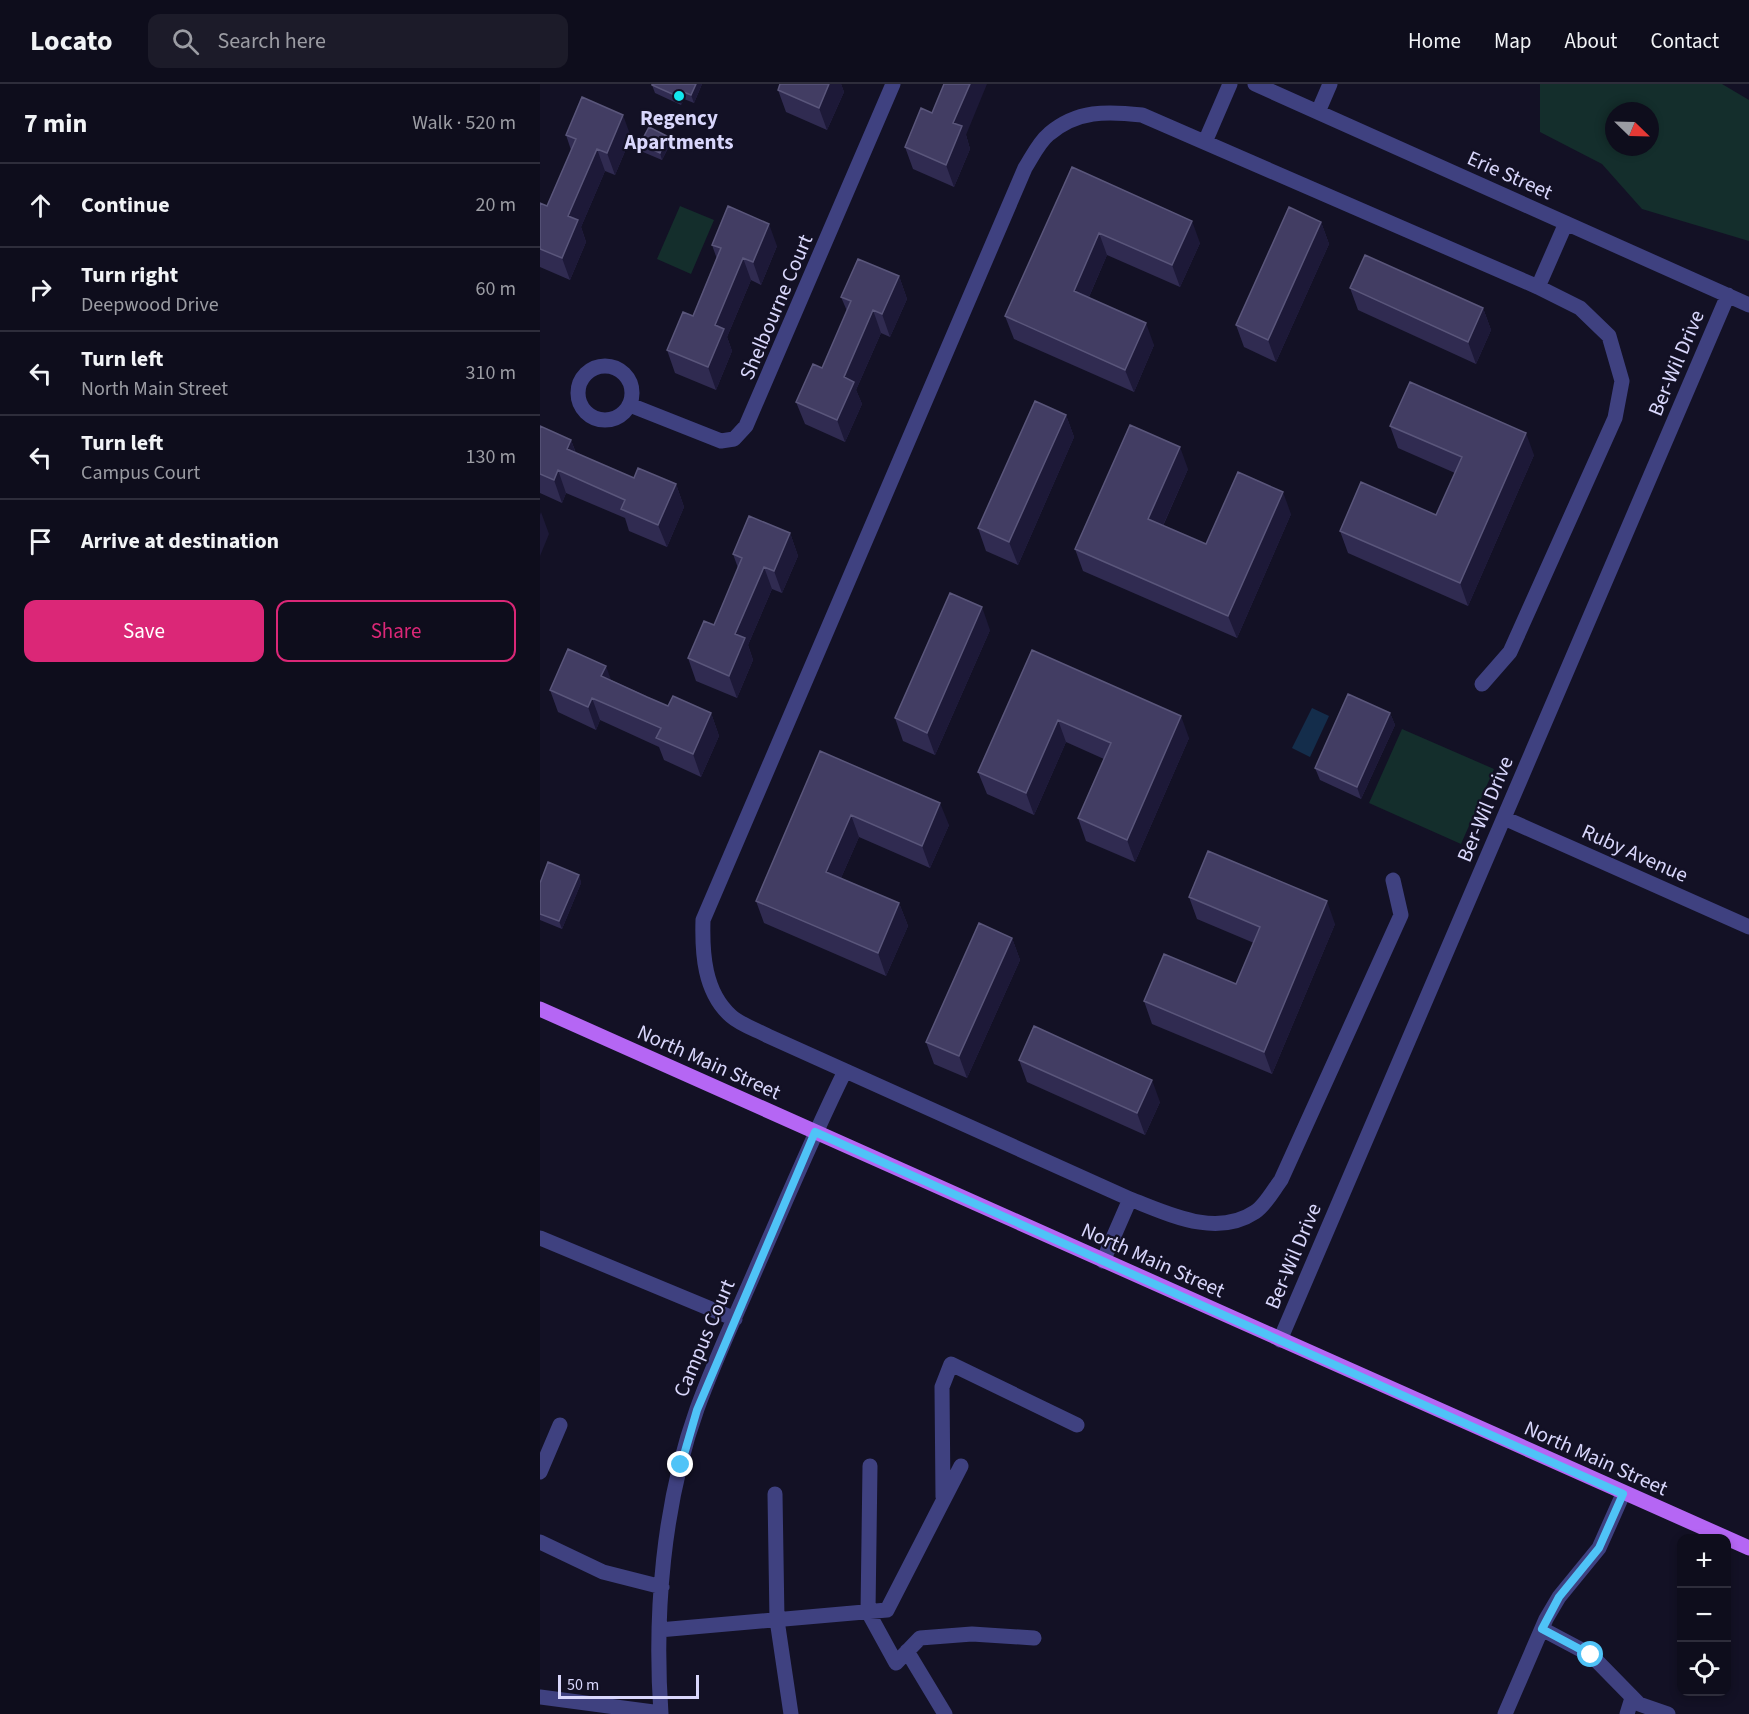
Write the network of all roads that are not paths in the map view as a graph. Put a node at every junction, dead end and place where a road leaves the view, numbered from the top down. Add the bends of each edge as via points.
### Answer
1 (893, 84) edge
2 (1230, 84) edge
3 (1255, 84) edge
4 (1330, 84) edge
5 (1318, 112) junction
6 (1204, 142) junction
7 (1566, 223) junction
8 (1538, 287) junction
9 (1728, 296) junction
10 (1749, 305) edge
11 (630, 405) dead end
12 (1482, 684) dead end
13 (1504, 818) junction
14 (1394, 880) dead end
15 (1749, 927) edge
16 (540, 1009) edge
17 (845, 1071) junction
18 (815, 1132) junction
19 (1130, 1199) junction
20 (540, 1238) edge
21 (1103, 1261) junction
22 (735, 1319) junction
23 (1280, 1340) junction
24 (560, 1425) dead end
25 (1077, 1425) dead end
26 (870, 1466) dead end
27 (961, 1466) dead end
28 (540, 1472) edge
29 (775, 1494) dead end
30 (1623, 1494) junction
31 (943, 1500) junction
32 (540, 1542) edge
33 (1749, 1548) edge
34 (662, 1587) junction
35 (868, 1612) junction
36 (777, 1620) junction
37 (1542, 1629) junction
38 (659, 1630) junction
39 (1034, 1638) dead end
40 (907, 1651) junction
41 (540, 1697) edge
42 (1632, 1698) junction
43 (661, 1713) edge
44 (791, 1714) edge
45 (945, 1714) edge
46 (1505, 1714) edge
47 (1627, 1714) edge
48 (1668, 1714) edge

1 - 11 street, Shelbourne Court via 746,426 734,439 721,441
2 - 6 street
3 - 5 street, Erie Street
4 - 5 street
5 - 7 street, Erie Street
6 - 8 street
6 - 17 street via 1142,115 1107,111 1082,115 1048,134 1025,168 703,920 702,953 712,991 731,1016
7 - 8 street
7 - 9 street, Erie Street
8 - 12 street via 1580,308 1610,336 1622,381 1615,418 1510,652
9 - 10 street, Erie Street
9 - 13 street, Ber-Wil Drive
13 - 15 street, Ruby Avenue
13 - 23 street, Ber-Wil Drive
14 - 19 street via 1401,915 1281,1180 1256,1212 1220,1226 1177,1217
16 - 18 main road, North Main Street
17 - 18 street, Campus Court
17 - 19 street
18 - 21 main road, North Main Street
18 - 22 street, Campus Court
19 - 21 street
20 - 22 street
21 - 23 main road, North Main Street
22 - 34 street, Campus Court via 697,1410 681,1465
23 - 30 main road, North Main Street
24 - 28 street
25 - 31 street via 951,1364 942,1387
26 - 35 street
27 - 31 street
29 - 36 street
30 - 33 main road, North Main Street
30 - 37 street via 1599,1548 1559,1597
31 - 35 street via 887,1610
32 - 34 street via 603,1572
34 - 38 street, Campus Court
35 - 36 street
35 - 40 street via 896,1663
36 - 38 street
36 - 44 street
37 - 42 street via 1591,1655
37 - 46 street
38 - 43 street, Campus Court
39 - 40 street via 972,1634 920,1638
40 - 45 street
41 - 43 street
42 - 47 street
42 - 48 street

